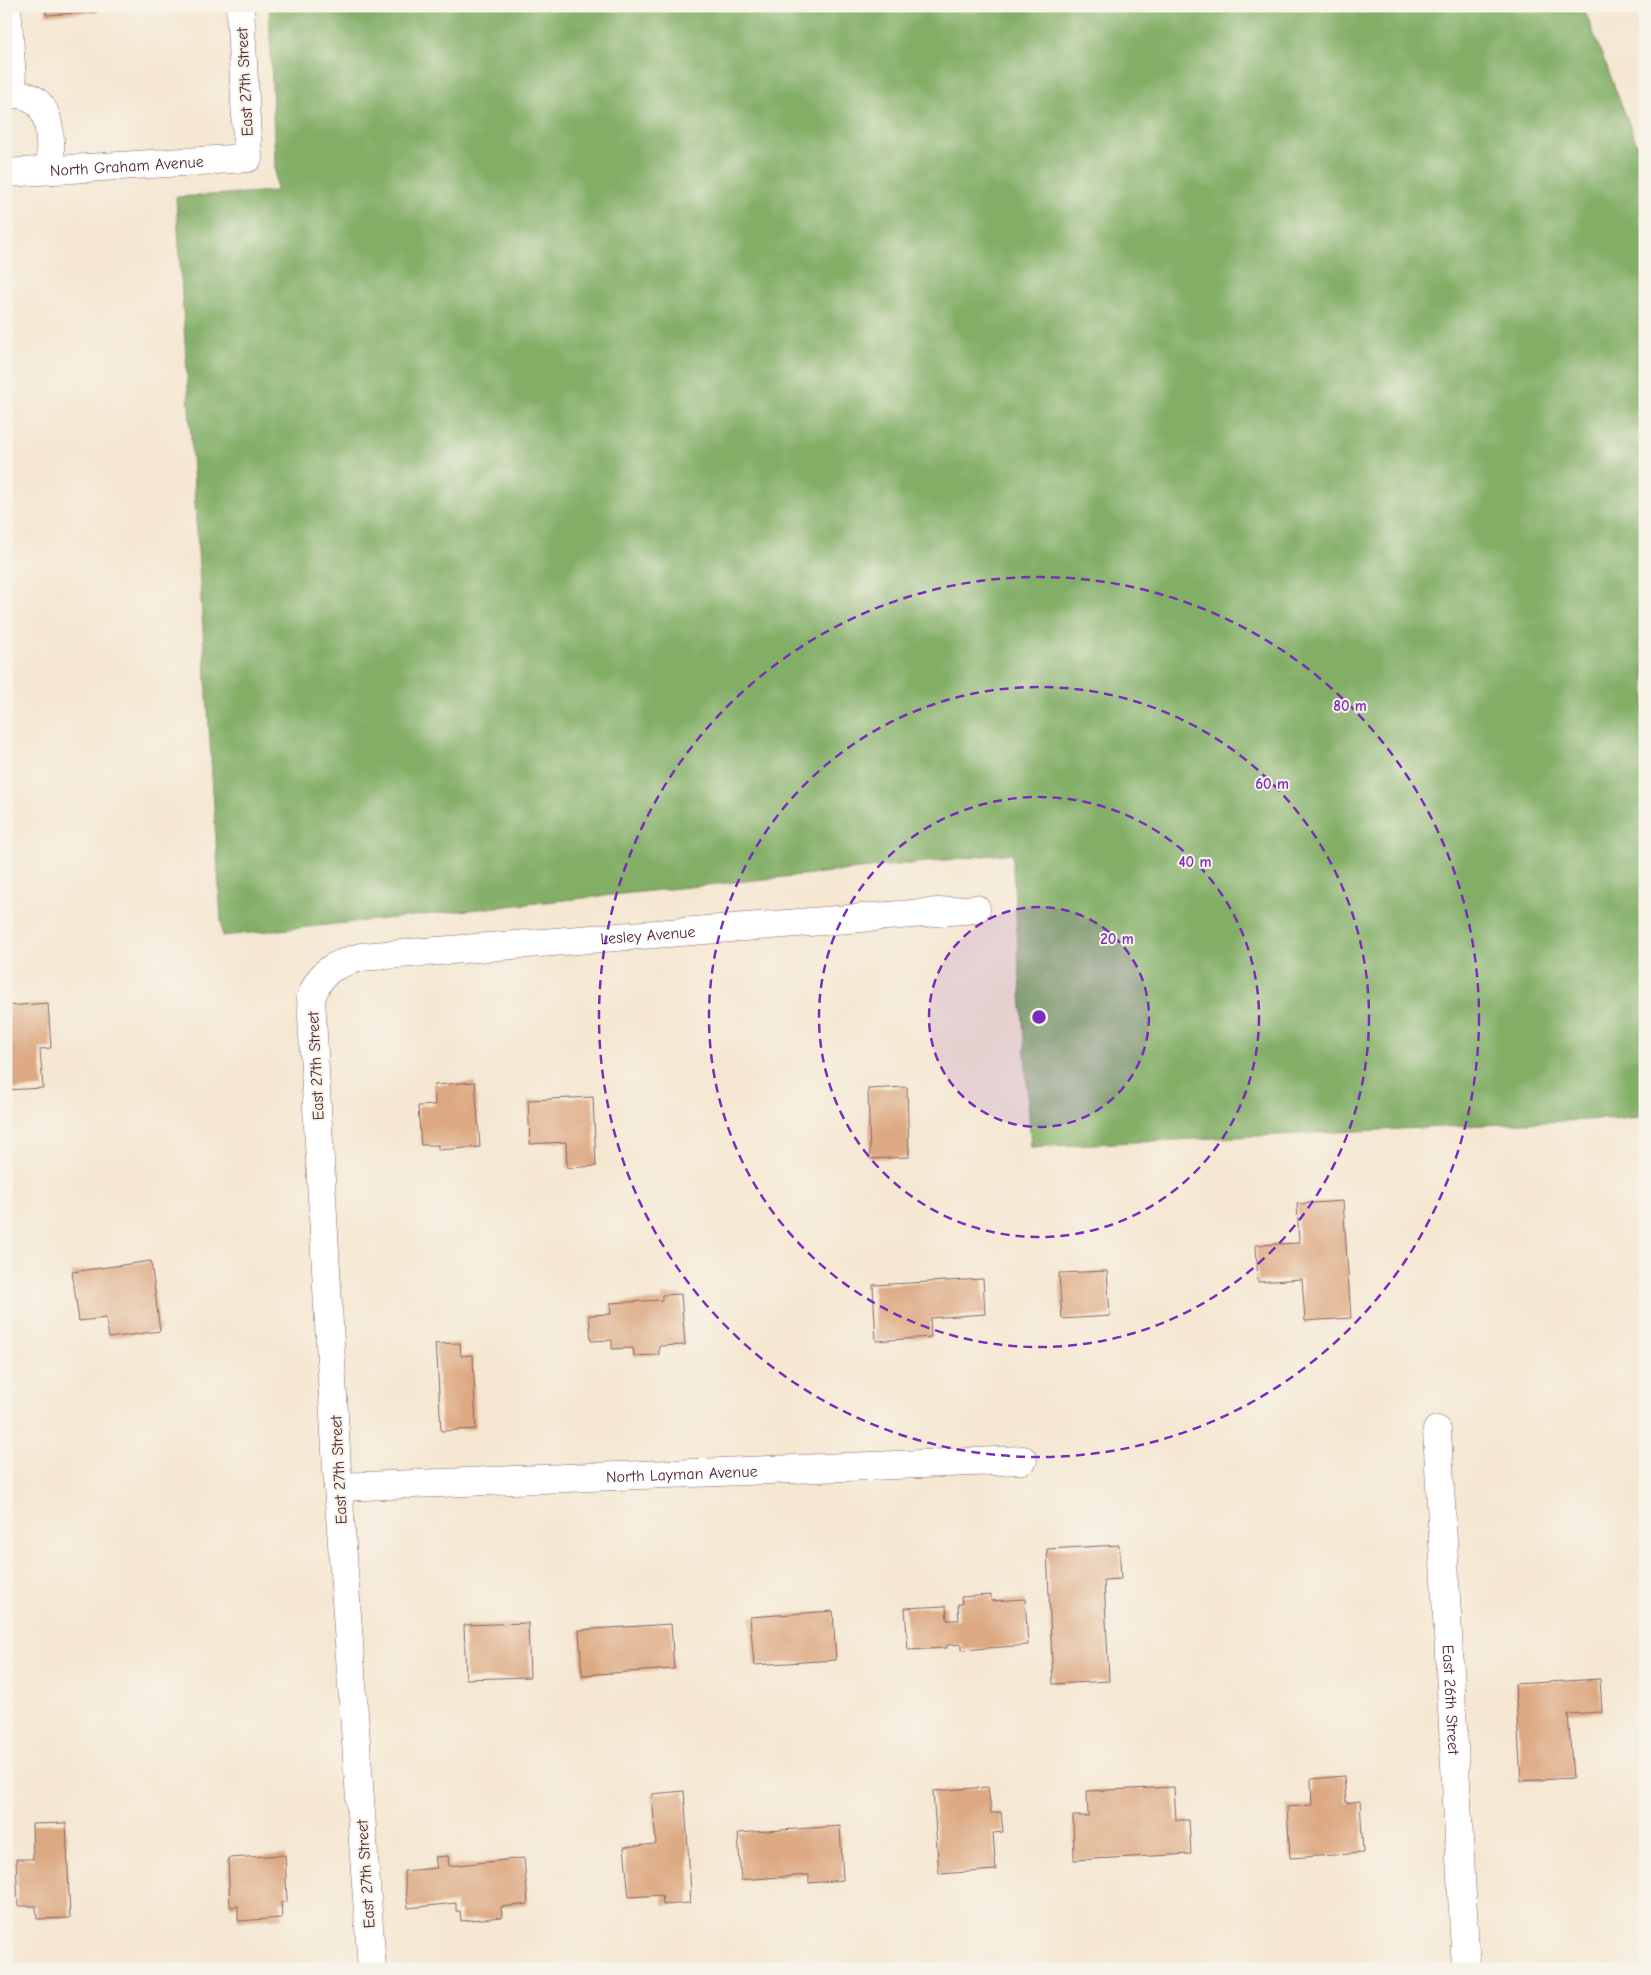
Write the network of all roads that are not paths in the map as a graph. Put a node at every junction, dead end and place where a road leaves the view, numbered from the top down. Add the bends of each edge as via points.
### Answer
1 (7, 6) edge
2 (240, 6) edge
3 (10, 94) edge
4 (248, 158) joint
5 (51, 170) junction
6 (6, 173) edge
7 (976, 909) dead end
8 (323, 974) joint
9 (1437, 1430) dead end
10 (1023, 1460) dead end
11 (338, 1487) junction
12 (372, 1969) edge
13 (1466, 1969) edge

1 - 3 street
2 - 4 street, East 27th Street
3 - 5 street via 32,98 44,109 49,125
4 - 5 street, North Graham Avenue
5 - 6 street, North Graham Avenue
7 - 8 street, Lesley Avenue via 361,957 342,962
8 - 11 street, East 27th Street via 311,998
9 - 13 street, East 26th Street
10 - 11 street, North Layman Avenue
11 - 12 street, East 27th Street

